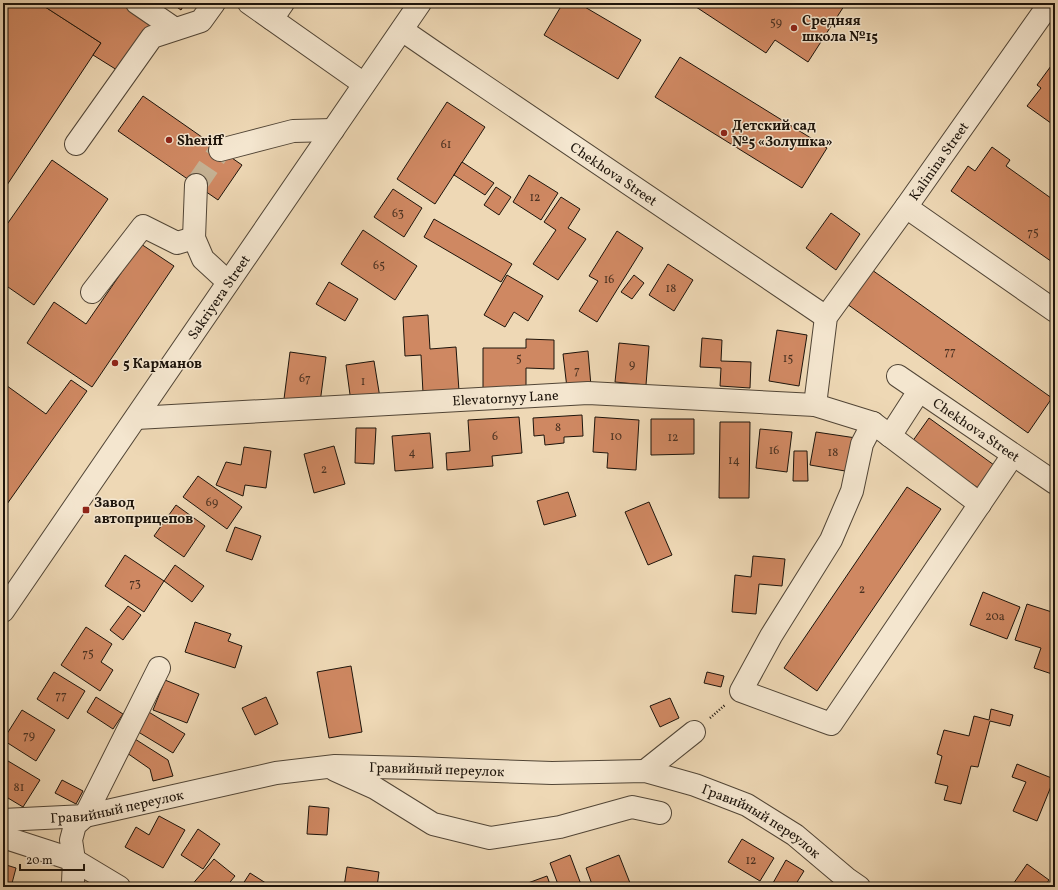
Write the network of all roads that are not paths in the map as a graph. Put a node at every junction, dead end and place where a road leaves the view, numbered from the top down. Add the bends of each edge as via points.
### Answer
1 (137, 3) edge
2 (214, 3) edge
3 (249, 3) edge
4 (420, 3) edge
5 (1050, 3) edge
6 (278, 11) edge
7 (175, 29) junction
8 (402, 30) junction
9 (364, 84) junction
10 (333, 130) junction
11 (76, 144) dead end
12 (220, 150) tunnel mouth
13 (196, 185) tunnel mouth
14 (906, 207) junction
15 (194, 238) junction
16 (228, 282) junction
17 (92, 292) dead end
18 (1055, 311) edge
19 (826, 317) junction
20 (898, 376) dead end
21 (919, 391) junction
22 (815, 405) junction
23 (136, 418) junction
24 (873, 422) junction
25 (890, 436) junction
26 (1013, 455) junction
27 (1055, 483) edge
28 (980, 504) junction
29 (3, 611) edge
30 (159, 668) dead end
31 (694, 732) road end
32 (328, 767) junction
33 (645, 770) junction
34 (660, 813) dead end
35 (85, 816) junction
36 (3, 820) edge
37 (3, 837) edge
38 (74, 860) junction
39 (848, 884) edge
40 (72, 887) edge
41 (119, 887) edge

1 - 7 street
2 - 7 street via 201,21
3 - 6 street
4 - 8 street, Sakriyera Street
5 - 14 street, Kalinina Street
6 - 9 street
7 - 11 street via 152,37
8 - 9 street, Sakriyera Street
8 - 19 street, Chekhova Street
9 - 10 street, Sakriyera Street
10 - 12 street via 293,131
10 - 16 street, Sakriyera Street
13 - 15 street
14 - 18 street
14 - 19 street, Kalinina Street
15 - 16 street via 203,259
15 - 17 street via 177,243 143,226
16 - 23 street, Sakriyera Street
19 - 22 street
20 - 21 street, Chekhova Street
21 - 25 street
21 - 26 street, Chekhova Street
22 - 23 street, Elevatornyy Lane via 588,394
22 - 24 street, Elevatornyy Lane
23 - 29 street, Sakriyera Street
24 - 25 street
24 - 28 street via 862,444 852,491 831,540 771,636 741,691 831,724
25 - 28 street
26 - 27 street, Chekhova Street
26 - 28 street
30 - 35 street
31 - 33 street
32 - 33 street, Гравийный переулок via 552,773
32 - 34 street via 375,788 433,824 490,838 560,827 632,807
32 - 35 street, Гравийный переулок via 276,773
33 - 39 street, Гравийный переулок via 748,805 795,835
35 - 36 street, Гравийный переулок
35 - 38 street via 75,825 71,840
37 - 38 street
38 - 40 street
38 - 41 street

